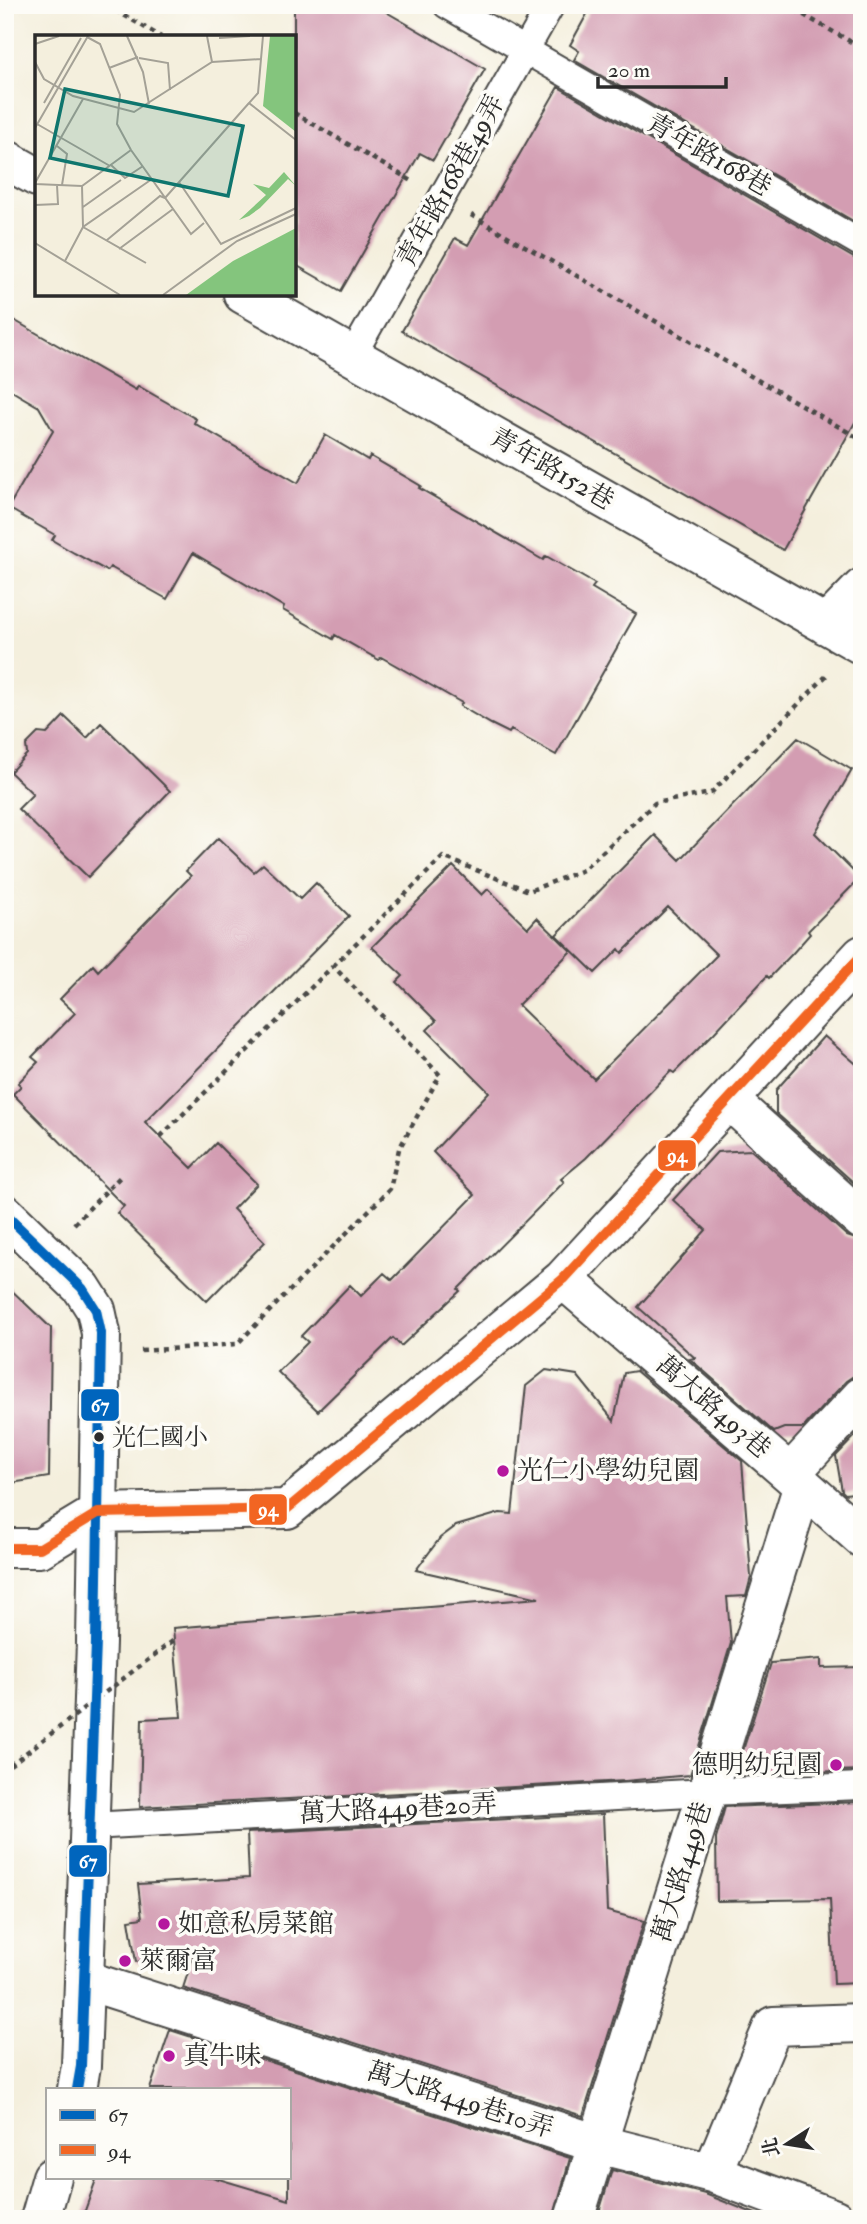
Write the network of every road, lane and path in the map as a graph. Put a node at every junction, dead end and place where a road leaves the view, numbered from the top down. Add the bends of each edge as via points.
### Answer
1 (107, 5) edge
2 (447, 5) edge
3 (551, 5) edge
4 (786, 5) edge
5 (158, 35) edge
6 (862, 48) edge
7 (526, 49) junction
8 (296, 114) edge
9 (5, 159) edge
10 (35, 176) edge
11 (442, 198) junction
12 (862, 244) edge
13 (247, 296) edge
14 (352, 356) junction
15 (862, 440) edge
16 (862, 588) edge
17 (826, 625) junction
18 (860, 644) edge
19 (862, 955) edge
20 (333, 966) junction
21 (729, 1100) junction
22 (160, 1137) dead end
23 (122, 1175) dead end
24 (5, 1214) edge
25 (862, 1220) edge
26 (45, 1253) junction
27 (563, 1279) junction
28 (101, 1354) junction
29 (862, 1396) edge
30 (797, 1479) junction
31 (98, 1513) junction
32 (862, 1538) edge
33 (5, 1548) edge
34 (174, 1640) dead end
35 (10, 1765) dead end
36 (862, 1786) edge
37 (707, 1792) junction
38 (90, 1826) junction
39 (85, 1980) junction
40 (862, 2023) edge
41 (77, 2088) edge
42 (598, 2144) junction
43 (712, 2173) junction
44 (52, 2178) edge
45 (829, 2218) edge
46 (40, 2219) edge
47 (574, 2219) edge

1 - 5 path
2 - 7 lane, 青年路168巷
3 - 7 lane, 青年路168巷49弄
4 - 6 path
7 - 11 lane, 青年路168巷49弄
7 - 12 lane, 青年路168巷
8 - 11 path
9 - 10 street
11 - 14 lane, 青年路168巷49弄
11 - 15 path
13 - 14 street, 青年路152巷
14 - 17 street, 青年路152巷
16 - 17 street
17 - 18 street, 青年路152巷
18 - 20 path via 711,793 655,803 583,870 529,891 443,857
19 - 21 street
20 - 22 path
20 - 28 path via 440,1075 399,1149 390,1189 237,1344
21 - 25 street
21 - 27 street
23 - 26 path
24 - 26 street
26 - 28 street via 82,1288 96,1310
27 - 30 street, 萬大路493巷
27 - 31 street via 287,1508
28 - 31 street
29 - 30 street
30 - 32 street, 萬大路493巷
30 - 37 street, 萬大路449巷
31 - 33 street via 40,1548
31 - 38 street
34 - 35 path, bridge
36 - 37 lane, 萬大路449巷20弄
37 - 38 lane, 萬大路449巷20弄
37 - 42 street, 萬大路449巷
38 - 39 street
39 - 41 street
39 - 42 street, 萬大路449巷10弄
40 - 43 street via 773,2026
42 - 43 street, 萬大路449巷10弄
42 - 47 street, 萬大路449巷
43 - 45 street, 萬大路449巷10弄
44 - 46 street

